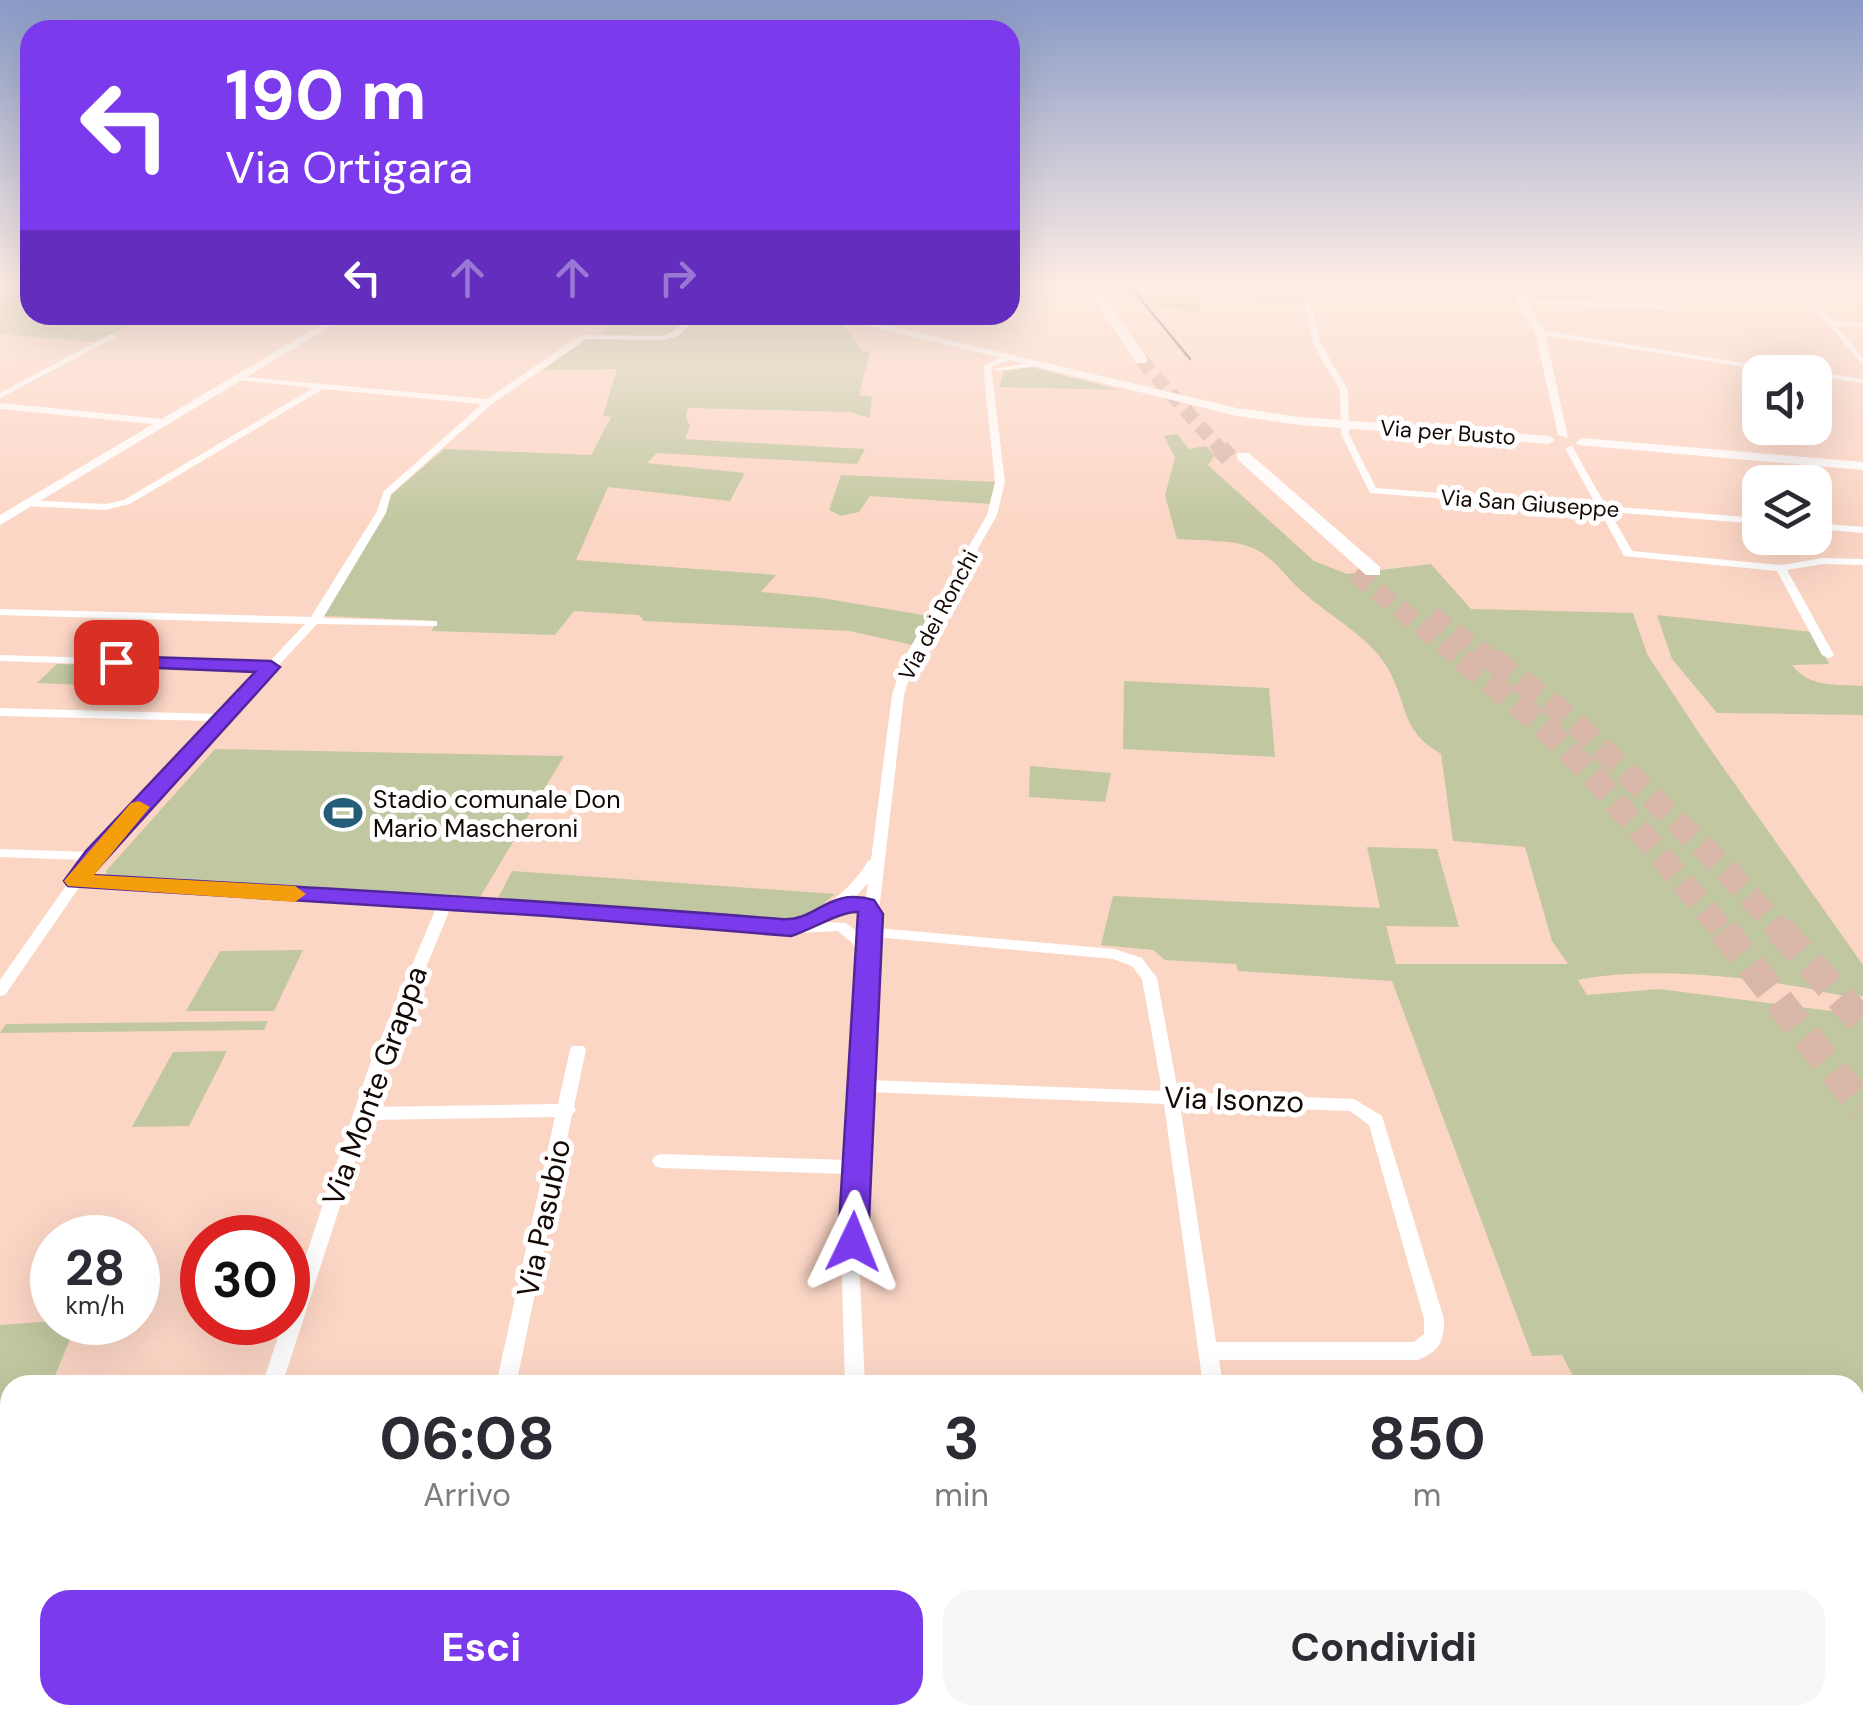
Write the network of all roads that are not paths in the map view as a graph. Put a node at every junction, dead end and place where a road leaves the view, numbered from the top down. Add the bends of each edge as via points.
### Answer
1 (58, 366) edge
2 (258, 366) edge
3 (542, 366) edge
4 (985, 366) edge
5 (998, 366) edge
6 (1040, 366) edge
7 (1330, 366) edge
8 (1550, 366) edge
9 (988, 371) junction
10 (1832, 376) edge
11 (237, 378) junction
12 (1863, 380) edge
13 (322, 386) junction
14 (0, 396) edge
15 (489, 402) junction
16 (0, 406) edge
17 (162, 422) junction
18 (1346, 424) junction
19 (1572, 442) junction
20 (1236, 457) tunnel mouth
21 (1863, 466) edge
22 (25, 503) junction
23 (1604, 508) junction
24 (1742, 520) edge
25 (0, 521) edge
26 (1832, 527) edge
27 (1863, 530) edge
28 (1628, 554) joint
29 (1863, 562) edge
30 (1781, 568) junction
31 (1364, 572) tunnel mouth
32 (0, 612) edge
33 (316, 619) junction
34 (433, 624) dead end
35 (1828, 655) dead end
36 (0, 658) edge
37 (271, 667) junction
38 (0, 712) edge
39 (222, 718) junction
40 (0, 853) edge
41 (94, 856) junction
42 (876, 858) junction
43 (76, 881) junction
44 (446, 902) junction
45 (838, 906) junction
46 (871, 914) junction
47 (841, 926) junction
48 (791, 928) junction
49 (869, 932) junction
50 (866, 958) junction
51 (0, 991) edge
52 (578, 1050) dead end
53 (862, 1086) junction
54 (1170, 1098) junction
55 (568, 1110) junction
56 (361, 1114) junction
57 (661, 1161) dead end
58 (856, 1167) junction
59 (1207, 1351) junction
60 (275, 1375) edge
61 (508, 1375) edge
62 (855, 1375) edge
63 (1211, 1375) edge

1 - 14 street
2 - 11 main road
3 - 15 street
4 - 9 street
5 - 9 street
6 - 18 main road, Via per Busto via 1237,412
7 - 18 street via 1344,390
8 - 19 main road
9 - 42 street, Via dei Ronchi via 1000,482 992,515 903,678
10 - 12 street
11 - 13 street
11 - 17 main road
13 - 15 street
13 - 22 street via 127,502
15 - 33 street via 385,494 381,513
16 - 17 street
17 - 22 main road
18 - 19 main road, Via per Busto via 1549,440 1554,435
18 - 23 street, Via San Giuseppe via 1372,490
19 - 21 main road, Via per Busto
19 - 23 street
20 - 31 highway
22 - 25 main road
23 - 24 street, Via San Giuseppe
23 - 28 street
26 - 27 street
28 - 30 street
29 - 30 street
30 - 35 street
32 - 33 street
33 - 34 street
33 - 37 street
36 - 37 street
37 - 39 street
38 - 39 street
39 - 41 street
40 - 41 street
41 - 43 street
42 - 45 street, Via dei Ronchi
42 - 46 street, Via dei Ronchi
43 - 44 street
43 - 51 street
44 - 48 street
44 - 56 street, Via Monte Grappa
45 - 46 street via 857,902
45 - 47 street via 832,918
45 - 48 street
46 - 47 street via 861,926
46 - 49 street, Via dei Ronchi
47 - 48 street
47 - 50 street
49 - 50 street, Via dei Ronchi
49 - 54 street via 1114,954 1137,962 1149,978
50 - 53 street, Via dei Ronchi
52 - 55 street, Via Pasubio
53 - 54 street, Via Isonzo
53 - 58 street, Via dei Ronchi
54 - 59 street
54 - 59 street, Via Isonzo via 1364,1109 1376,1121 1434,1319 1434,1338 1418,1351
55 - 56 street
55 - 61 street, Via Pasubio
56 - 60 street, Via Monte Grappa
57 - 58 street
58 - 62 street, Via dei Ronchi
59 - 63 street

